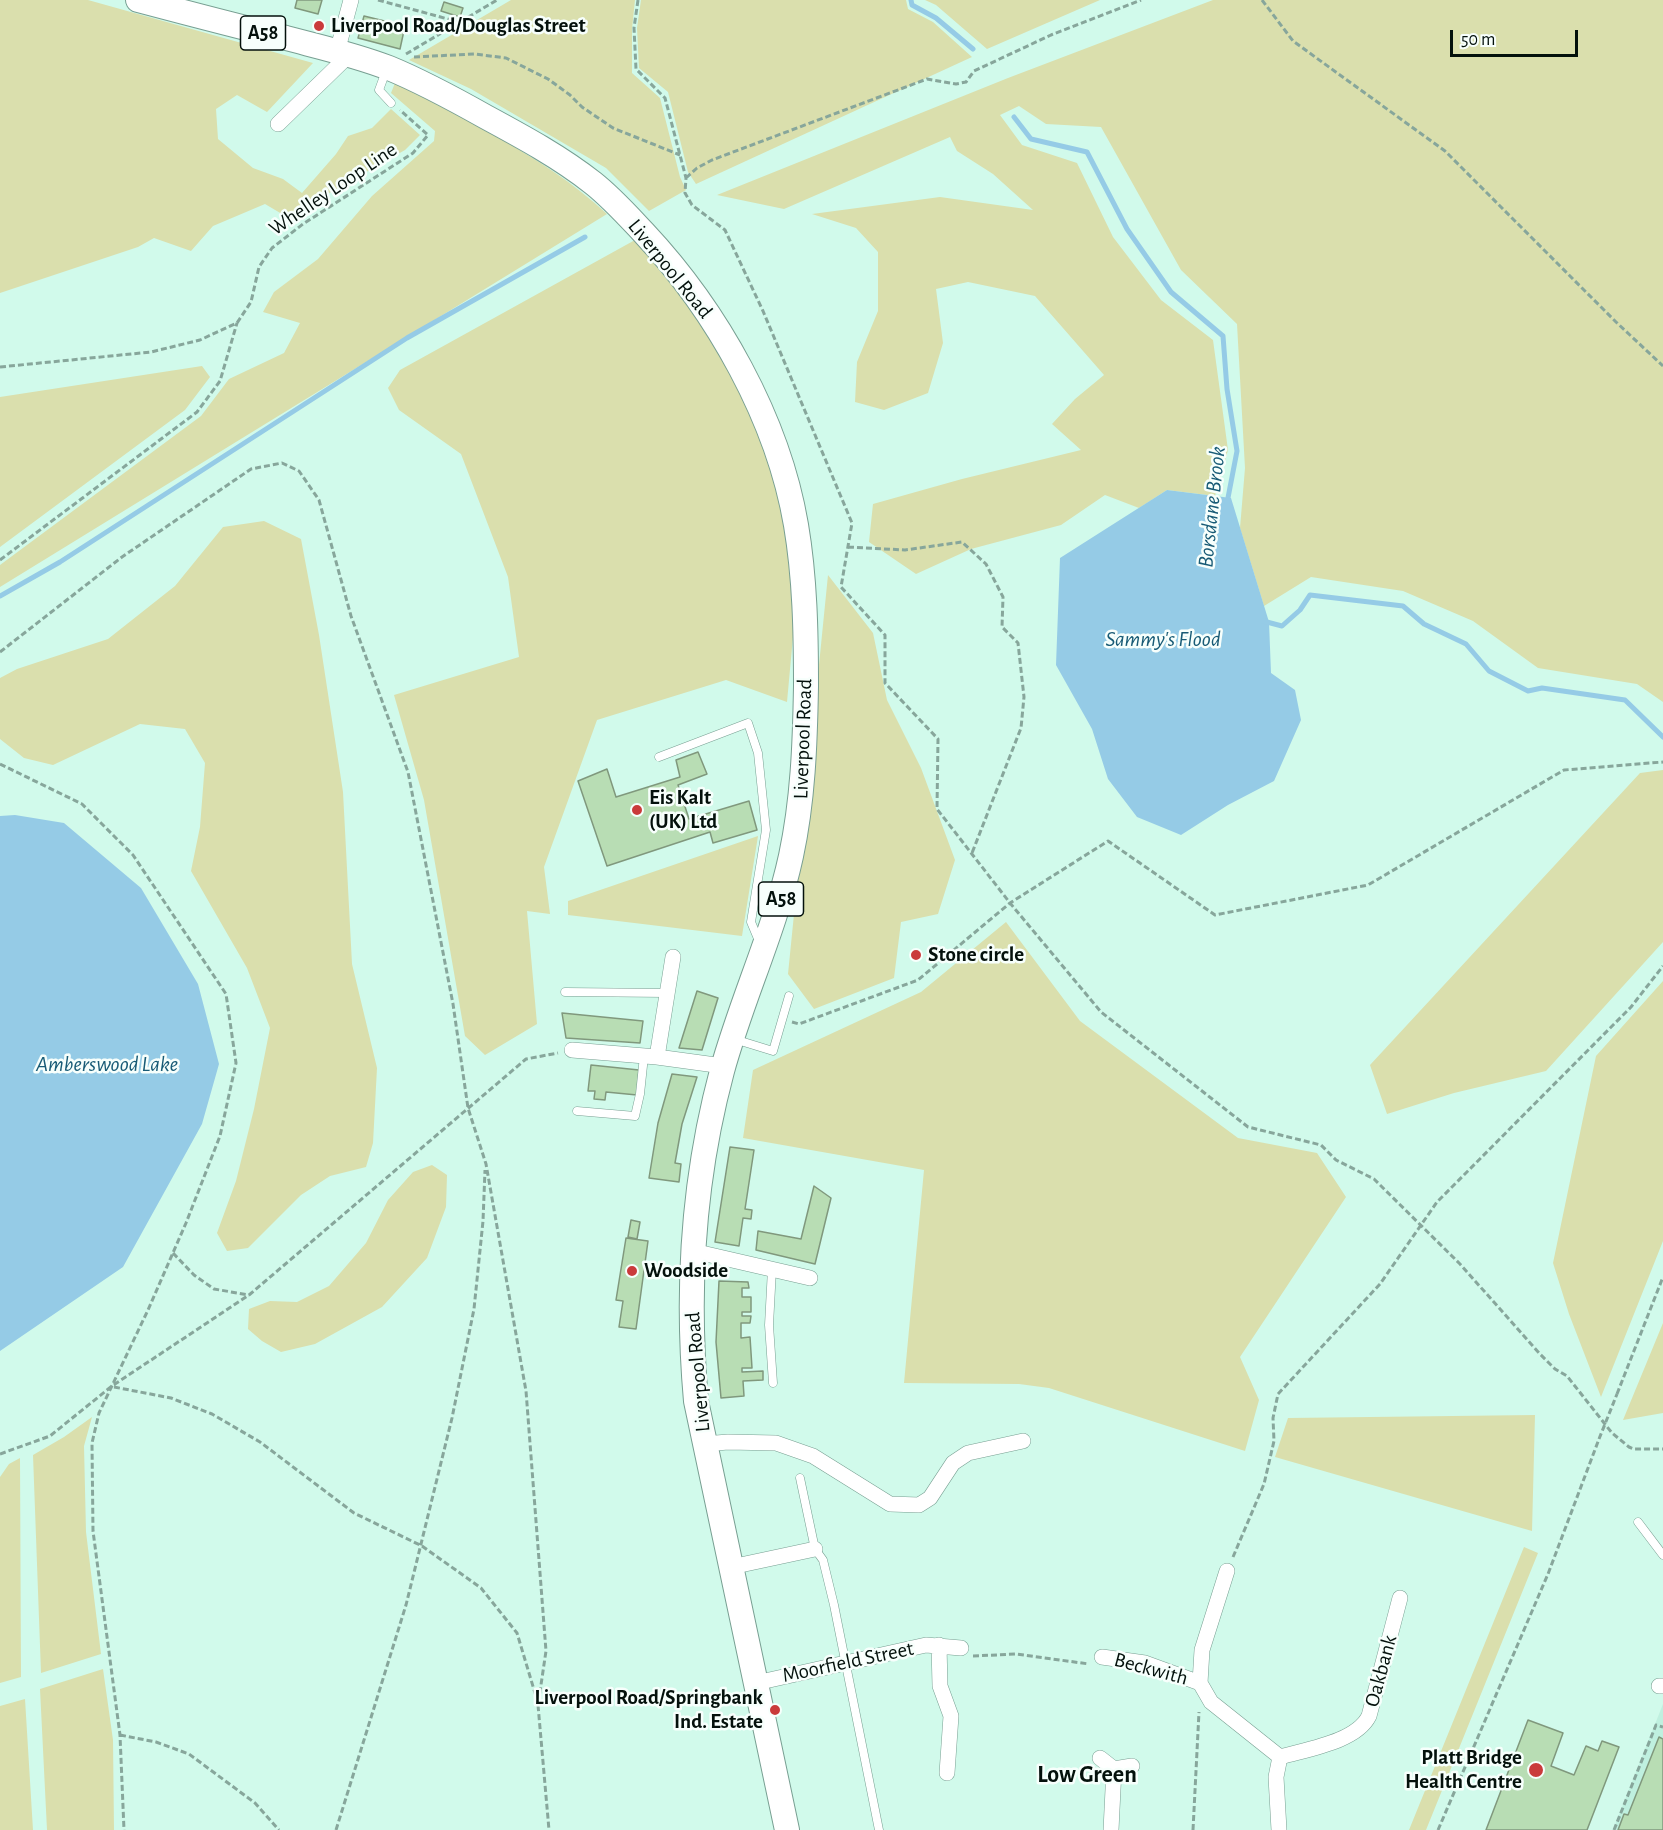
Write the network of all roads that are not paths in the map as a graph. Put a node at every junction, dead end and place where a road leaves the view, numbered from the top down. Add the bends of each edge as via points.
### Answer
1 (138, 0) edge
2 (351, 0) edge
3 (343, 53) junction
4 (387, 68) junction
5 (392, 103) road end
6 (278, 123) dead end
7 (659, 757) dead end
8 (764, 951) junction
9 (673, 957) dead end
10 (565, 992) dead end
11 (667, 993) junction
12 (789, 996) dead end
13 (733, 1039) junction
14 (572, 1050) road end
15 (651, 1057) junction
16 (723, 1066) junction
17 (577, 1112) dead end
18 (693, 1251) junction
19 (772, 1269) junction
20 (810, 1278) dead end
21 (772, 1383) dead end
22 (1023, 1441) dead end
23 (705, 1444) junction
24 (800, 1478) dead end
25 (1638, 1522) dead end
26 (815, 1549) junction
27 (1663, 1555) edge
28 (730, 1567) junction
29 (1227, 1571) road end
30 (1400, 1598) dead end
31 (939, 1645) junction
32 (961, 1648) road end
33 (1102, 1657) road end
34 (845, 1662) junction
35 (756, 1683) junction
36 (1200, 1683) junction
37 (1280, 1757) junction
38 (1100, 1758) dead end
39 (1132, 1766) dead end
40 (1114, 1768) junction
41 (947, 1773) dead end
42 (786, 1830) edge
43 (879, 1830) edge
44 (1111, 1830) edge
45 (1279, 1830) edge

1 - 3 main road, Liverpool Road / A58
2 - 3 street
3 - 4 main road, Liverpool Road / A58
3 - 6 street
4 - 5 lane via 379,90
4 - 8 main road, Liverpool Road / A58 via 447,95 543,148 621,209 661,252 712,318 764,421 788,488 796,524 806,659 799,814 784,890
7 - 8 lane via 748,723 758,753 766,830 751,922
8 - 13 main road, Liverpool Road / A58
9 - 11 street
10 - 11 lane
11 - 15 street
12 - 13 lane via 772,1051
13 - 16 main road, Liverpool Road / A58
14 - 15 street
15 - 16 street
15 - 17 lane via 635,1116
16 - 18 main road, Liverpool Road / A58 via 698,1187
18 - 19 street
18 - 23 main road, Liverpool Road / A58 via 692,1348 696,1401
19 - 20 street
19 - 21 lane
22 - 23 street via 968,1453 953,1463 930,1498 919,1505 890,1504 813,1456 776,1443
23 - 28 main road, Liverpool Road / A58
24 - 26 lane
25 - 27 lane
26 - 28 street
26 - 34 lane via 823,1560
28 - 35 main road, Liverpool Road / A58
29 - 36 street via 1202,1650
30 - 37 street, Oakbank via 1365,1724 1347,1736
31 - 32 street, Moorfield Street
31 - 34 street, Moorfield Street
31 - 41 street, Moorfield Street via 940,1686 951,1716
33 - 36 street, Beckwith via 1145,1663
34 - 35 street, Moorfield Street
34 - 43 lane
35 - 42 main road, Liverpool Road / A58
36 - 37 street via 1211,1702
37 - 45 street via 1275,1777
38 - 40 street
39 - 40 street
40 - 44 street

